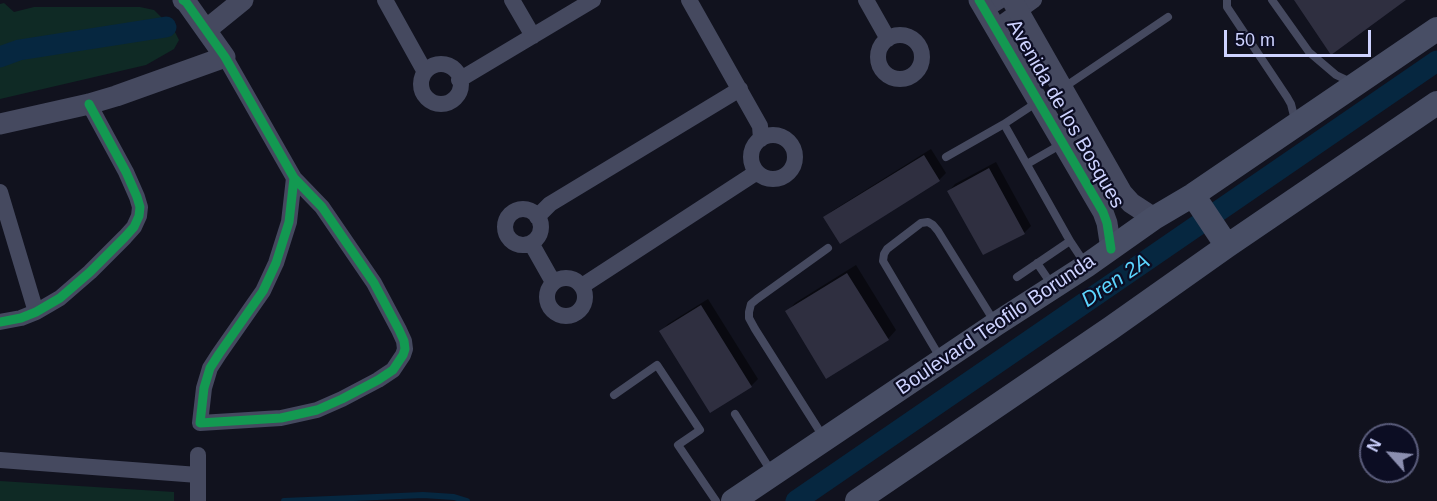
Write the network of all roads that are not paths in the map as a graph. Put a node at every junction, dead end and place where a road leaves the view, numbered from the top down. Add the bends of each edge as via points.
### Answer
1 (183, 0) edge
2 (243, 0) edge
3 (385, 0) edge
4 (512, 0) edge
5 (593, 0) edge
6 (689, 0) edge
7 (866, 0) edge
8 (1227, 0) edge
9 (1272, 0) edge
10 (1004, 7) edge
11 (1168, 17) dead end
12 (1437, 29) edge
13 (206, 30) junction
14 (533, 36) junction
15 (888, 39) dead end
16 (225, 57) junction
17 (425, 72) junction
18 (459, 80) junction
19 (1356, 84) junction
20 (740, 89) junction
21 (1062, 89) junction
22 (1039, 101) junction
23 (1437, 103) edge
24 (89, 104) junction
25 (0, 124) edge
26 (1004, 124) junction
27 (1296, 124) junction
28 (1087, 130) junction
29 (761, 139) junction
30 (1064, 143) junction
31 (946, 157) dead end
32 (1027, 164) junction
33 (757, 172) junction
34 (294, 178) junction
35 (0, 192) edge
36 (1197, 200) junction
37 (537, 217) junction
38 (1154, 218) junction
39 (1223, 239) junction
40 (1070, 241) junction
41 (531, 243) junction
42 (828, 248) dead end
43 (1111, 249) junction
44 (1037, 263) junction
45 (1086, 266) junction
46 (1017, 277) dead end
47 (553, 282) junction
48 (582, 286) junction
49 (1054, 287) junction
50 (36, 312) junction
51 (0, 322) edge
52 (996, 324) junction
53 (942, 361) junction
54 (614, 395) dead end
55 (735, 414) dead end
56 (824, 439) junction
57 (198, 455) dead end
58 (0, 460) edge
59 (773, 474) junction
60 (198, 476) junction
61 (198, 501) edge
62 (716, 501) edge
63 (734, 501) edge
64 (857, 501) edge

1 - 13 street
2 - 13 street
3 - 17 street
4 - 14 street
5 - 14 street
6 - 20 street
7 - 15 street
8 - 27 lane via 1227,7 1291,104
9 - 19 lane via 1309,52 1336,75
10 - 21 street, Avenida de los Bosques
10 - 22 street, Avenida de los Bosques
11 - 21 lane
12 - 19 main road, Boulevard Teofilo Borunda
13 - 16 street
14 - 18 street
16 - 24 street
16 - 34 street
17 - 18 street via 436,64 445,64 455,70
17 - 18 street via 423,93 439,104 455,97
19 - 27 main road, Boulevard Teofilo Borunda
20 - 29 street via 760,126
20 - 37 street via 550,204
21 - 28 street, Avenida de los Bosques
22 - 26 lane
22 - 30 street, Avenida de los Bosques
23 - 39 main road
24 - 25 street
24 - 50 street via 126,172 140,207 139,216 134,227 90,272 60,298
26 - 31 lane
26 - 32 lane
27 - 36 main road, Boulevard Teofilo Borunda
28 - 30 lane
28 - 38 street, Avenida de los Bosques via 1122,193
29 - 33 street via 755,144 751,160
29 - 33 street via 781,137 791,146 795,160 790,171 777,179 767,179
30 - 32 lane
30 - 43 street, Avenida de los Bosques via 1103,212
32 - 40 lane
33 - 48 street
34 - 34 street via 322,207 374,284 404,341 404,355 393,370 378,380 317,410 281,418 200,423 210,368 263,291 276,263 289,222
35 - 50 street
36 - 38 main road, Boulevard Teofilo Borunda
36 - 39 main road
37 - 41 street via 541,228
37 - 41 street via 528,210 516,211 506,224 507,235 514,243
38 - 43 main road, Boulevard Teofilo Borunda
39 - 64 main road via 1112,328
40 - 44 lane
40 - 45 lane
41 - 47 street
42 - 56 lane via 757,299 749,312 755,329
43 - 45 main road, Boulevard Teofilo Borunda
44 - 46 lane
44 - 49 lane
45 - 49 main road, Boulevard Teofilo Borunda
47 - 48 street via 569,278
47 - 48 street via 547,293 549,305 563,316 575,313 583,304
49 - 52 main road, Boulevard Teofilo Borunda
50 - 51 street
52 - 53 main road, Boulevard Teofilo Borunda
52 - 53 lane via 938,231 928,222 921,223 887,249 883,261
53 - 56 main road, Boulevard Teofilo Borunda
54 - 62 lane via 657,365 700,430 678,445
55 - 59 lane
56 - 59 main road, Boulevard Teofilo Borunda
57 - 60 street
58 - 60 street
59 - 63 main road, Boulevard Teofilo Borunda
60 - 61 street

